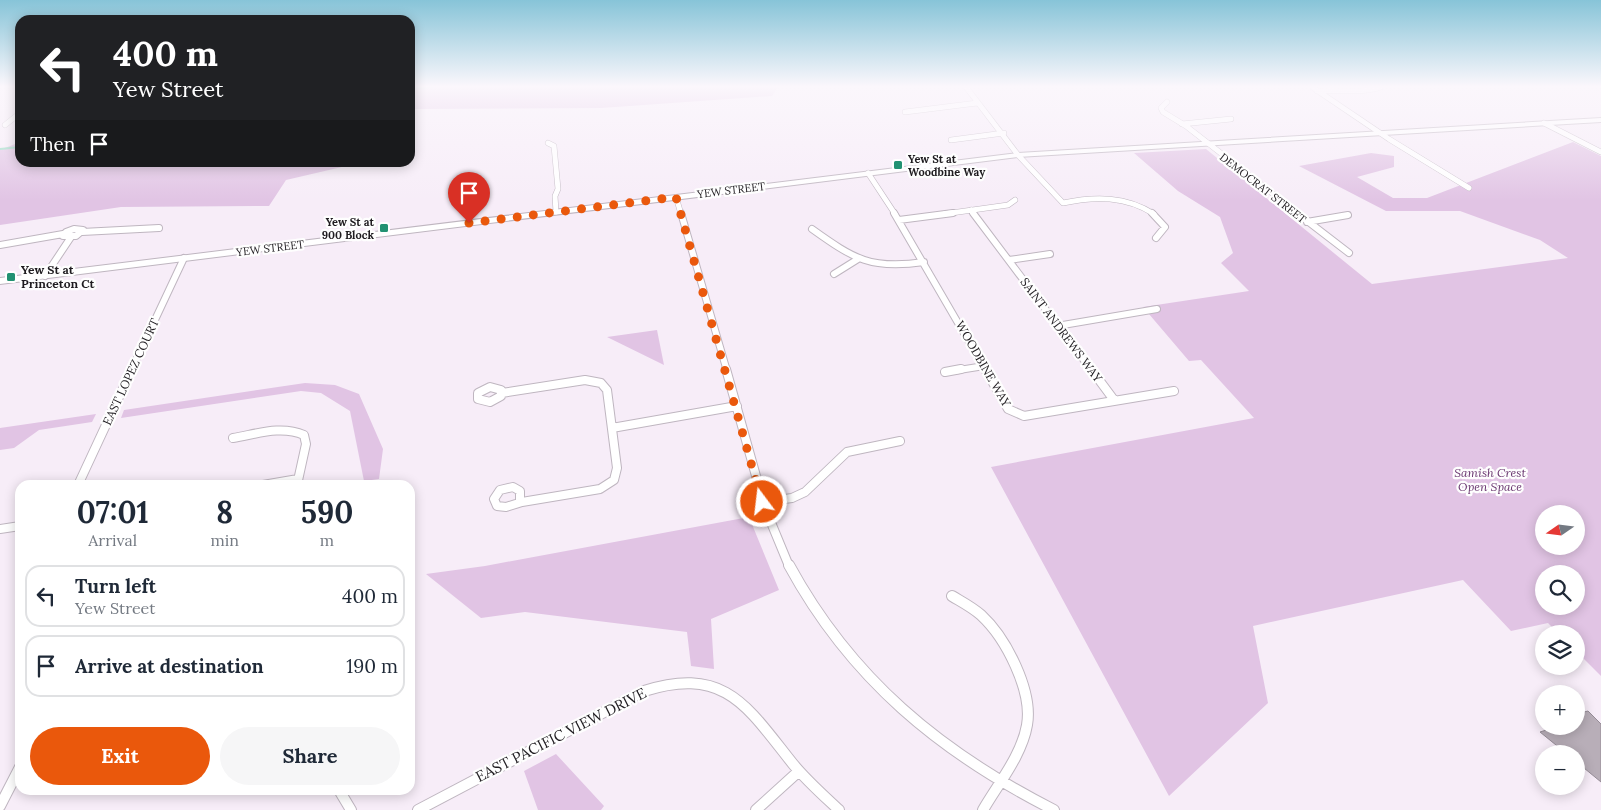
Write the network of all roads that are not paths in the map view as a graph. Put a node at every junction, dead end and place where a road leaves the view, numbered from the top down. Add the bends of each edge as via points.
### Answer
1 (997, 125) edge
2 (1183, 125) edge
3 (1369, 125) edge
4 (1530, 125) edge
5 (1546, 125) edge
6 (1004, 133) junction
7 (1382, 133) junction
8 (951, 140) dead end
9 (548, 143) dead end
10 (1206, 143) junction
11 (1601, 152) edge
12 (1018, 155) junction
13 (868, 173) junction
14 (1469, 188) dead end
15 (676, 197) junction
16 (1015, 200) dead end
17 (972, 210) junction
18 (556, 212) junction
19 (1348, 215) dead end
20 (899, 220) junction
21 (1307, 222) junction
22 (159, 228) dead end
23 (812, 229) dead end
24 (82, 232) junction
25 (64, 234) junction
26 (71, 237) junction
27 (1156, 238) dead end
28 (0, 245) edge
29 (1348, 253) dead end
30 (1050, 254) dead end
31 (184, 258) junction
32 (858, 260) junction
33 (1009, 260) junction
34 (924, 262) junction
35 (834, 274) dead end
36 (45, 276) junction
37 (0, 282) edge
38 (1157, 309) dead end
39 (1057, 326) junction
40 (984, 366) junction
41 (945, 372) dead end
42 (1174, 391) dead end
43 (502, 393) dead end
44 (1114, 400) junction
45 (737, 406) junction
46 (612, 428) junction
47 (233, 438) dead end
48 (900, 441) dead end
49 (80, 480) edge
50 (297, 480) edge
51 (520, 500) dead end
52 (762, 502) junction
53 (15, 527) edge
54 (0, 529) edge
55 (952, 596) dead end
56 (799, 771) junction
57 (15, 776) edge
58 (998, 781) junction
59 (342, 795) edge
60 (0, 806) edge
61 (351, 810) edge
62 (418, 810) edge
63 (756, 810) edge
64 (839, 810) edge
65 (983, 810) edge
66 (1054, 810) edge

1 - 6 street
2 - 10 street, DEMOCRAT STREET
3 - 7 street
4 - 7 street, YEW STREET
5 - 11 street
6 - 8 street
6 - 12 street
7 - 10 street, YEW STREET
7 - 14 street via 1394,144
9 - 18 street via 554,146 558,189
10 - 12 street, YEW STREET
10 - 21 street, DEMOCRAT STREET
12 - 13 street, YEW STREET
12 - 27 street via 1063,203 1108,200 1140,204 1164,224
13 - 15 street, YEW STREET
13 - 20 street, WOODBINE WAY
15 - 18 street, YEW STREET
15 - 45 street
16 - 17 street via 1008,205
17 - 20 street
17 - 33 street, SAINT ANDREWS WAY
18 - 31 street, YEW STREET
19 - 21 street
20 - 34 street, WOODBINE WAY
21 - 29 street, DEMOCRAT STREET
22 - 24 street
23 - 32 street
24 - 25 street via 78,228
24 - 26 street
25 - 26 street
25 - 28 street
26 - 36 street
30 - 33 street, SAINT ANDREWS WAY
31 - 36 street, YEW STREET
31 - 49 street, EAST LOPEZ COURT
32 - 34 street via 889,266
32 - 35 street
33 - 39 street, SAINT ANDREWS WAY
34 - 40 street, WOODBINE WAY
36 - 37 street, YEW STREET
38 - 39 street
39 - 44 street, SAINT ANDREWS WAY
40 - 41 street
40 - 44 street, WOODBINE WAY via 1008,409 1019,416 1035,416
42 - 44 street, WOODBINE WAY
43 - 46 street via 597,381 607,390
45 - 46 street
45 - 52 street
46 - 51 street via 617,474 608,485 531,501
47 - 50 street via 284,430 296,430 304,435 306,444
48 - 52 street via 847,452 805,492 792,498
52 - 58 street via 788,565 834,639 904,712
53 - 54 street
55 - 58 street via 975,610 998,634 1026,696 1028,716 1024,734
56 - 62 street, EAST PACIFIC VIEW DRIVE via 741,701 703,684 669,684 634,696
56 - 63 street
56 - 64 street, EAST PACIFIC VIEW DRIVE
57 - 60 street
58 - 65 street
58 - 66 street
59 - 61 street

